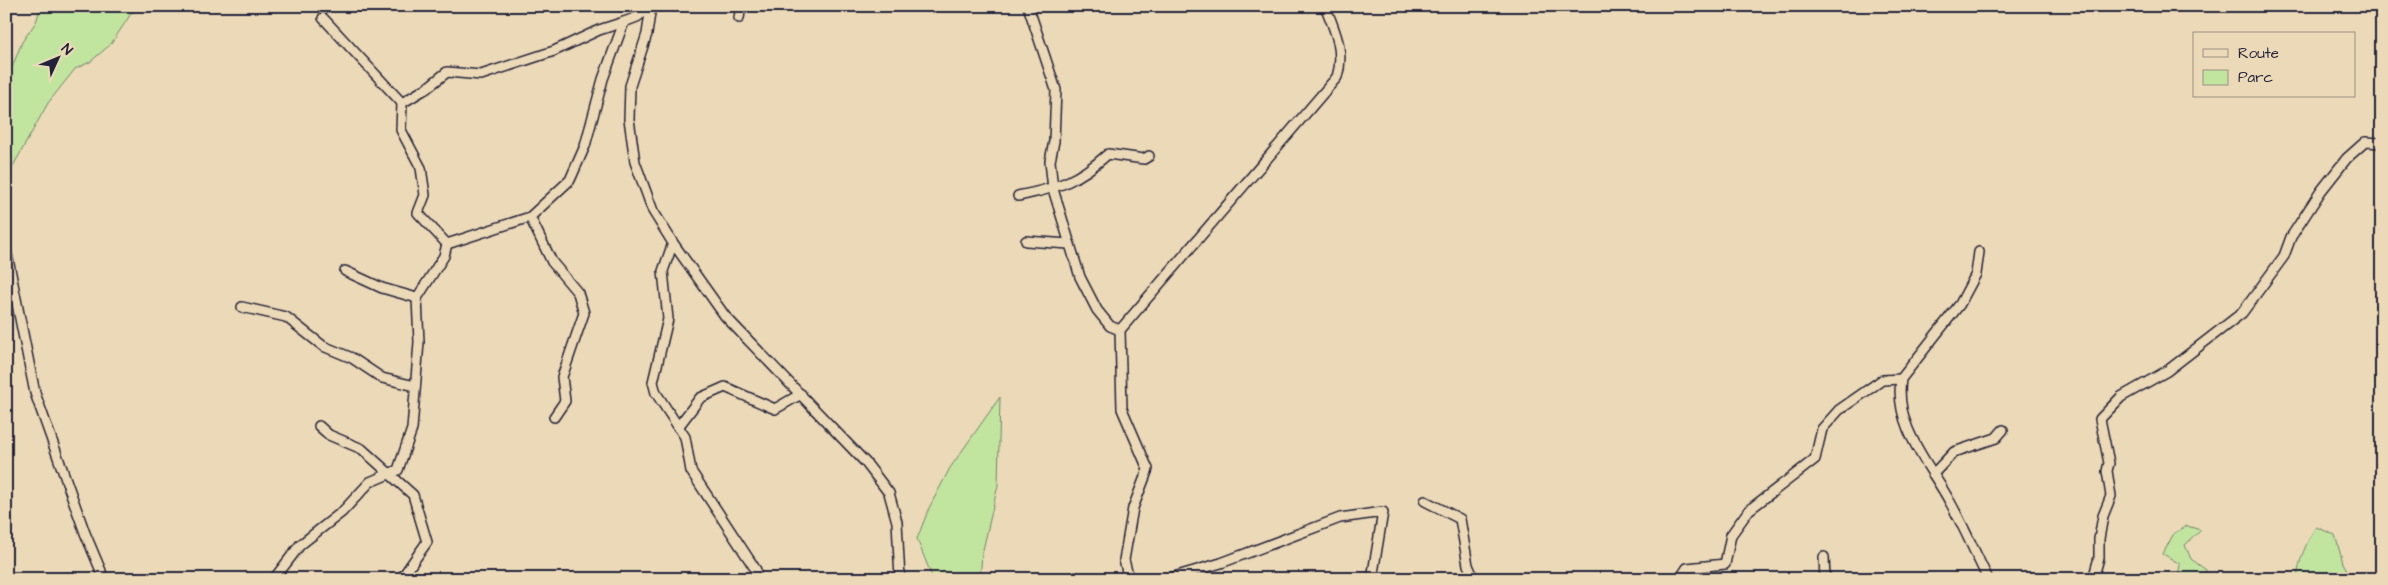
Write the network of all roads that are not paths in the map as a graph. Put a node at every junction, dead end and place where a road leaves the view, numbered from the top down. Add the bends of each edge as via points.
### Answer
1 (651, 6) edge
2 (741, 6) edge
3 (1028, 6) edge
4 (1325, 6) edge
5 (324, 18) dead end
6 (739, 18) dead end
7 (624, 22) junction
8 (402, 103) junction
9 (2382, 143) edge
10 (1149, 156) dead end
11 (1053, 189) junction
12 (1018, 196) dead end
13 (530, 217) junction
14 (1026, 241) dead end
15 (673, 243) junction
16 (448, 244) junction
17 (1070, 244) junction
18 (6, 249) edge
19 (1979, 252) dead end
20 (345, 271) dead end
21 (417, 298) junction
22 (242, 307) dead end
23 (1120, 330) junction
24 (1901, 379) junction
25 (415, 386) junction
26 (801, 394) junction
27 (554, 418) dead end
28 (319, 426) dead end
29 (678, 427) junction
30 (2003, 430) dead end
31 (391, 473) junction
32 (1933, 474) junction
33 (1425, 501) dead end
34 (1824, 557) dead end
35 (102, 579) edge
36 (274, 579) edge
37 (401, 579) edge
38 (756, 579) edge
39 (900, 579) edge
40 (1128, 579) edge
41 (1167, 579) edge
42 (1372, 579) edge
43 (1474, 579) edge
44 (1680, 579) edge
45 (1825, 579) edge
46 (1988, 579) edge
47 (2093, 579) edge

1 - 7 street
1 - 15 street via 647,34 630,86 629,119 635,162 653,211
2 - 6 street
3 - 11 street via 1056,90 1050,161
4 - 23 street via 1342,62 1337,77
5 - 8 street
7 - 8 street via 554,51 481,74 447,72
7 - 13 street via 603,79 585,146 570,180
8 - 16 street via 401,130 421,168 424,195 418,213
9 - 47 street via 2365,142 2347,158 2291,237 2281,260 2242,313 2167,371 2121,397 2100,419 2109,463 2111,496 2103,516 2099,558
10 - 11 street via 1144,159 1108,154 1090,170
11 - 12 street
11 - 17 street
13 - 16 street
13 - 27 street via 552,262 578,293 584,313 562,377 565,401
14 - 17 street
15 - 26 street via 725,316
15 - 29 street via 663,271 668,320 653,382 656,393
16 - 21 street via 444,256
17 - 23 street via 1080,277 1097,310 1110,326
18 - 35 street via 35,393
19 - 24 street via 1976,274 1960,304
20 - 21 street via 382,288
21 - 25 street via 419,342
22 - 25 street via 286,318 323,346 352,358 382,378
23 - 40 street via 1122,409 1148,469 1132,517 1124,560
24 - 32 street via 1902,417
24 - 44 street via 1882,380 1839,410 1822,429 1815,459 1749,510 1730,535 1725,564 1687,568
25 - 31 street via 412,429 398,470
26 - 29 street via 775,409 726,387 700,398
26 - 39 street via 866,463 889,493 897,522
28 - 31 street via 329,435 362,449
29 - 38 street via 684,437 691,470 756,570
30 - 32 street via 1996,438 1954,452
31 - 36 street via 370,482 342,512 300,546
31 - 37 street via 413,495 426,542
32 - 46 street
33 - 43 street via 1460,519 1468,565
34 - 45 street
41 - 42 street via 1221,563 1340,518 1383,512

